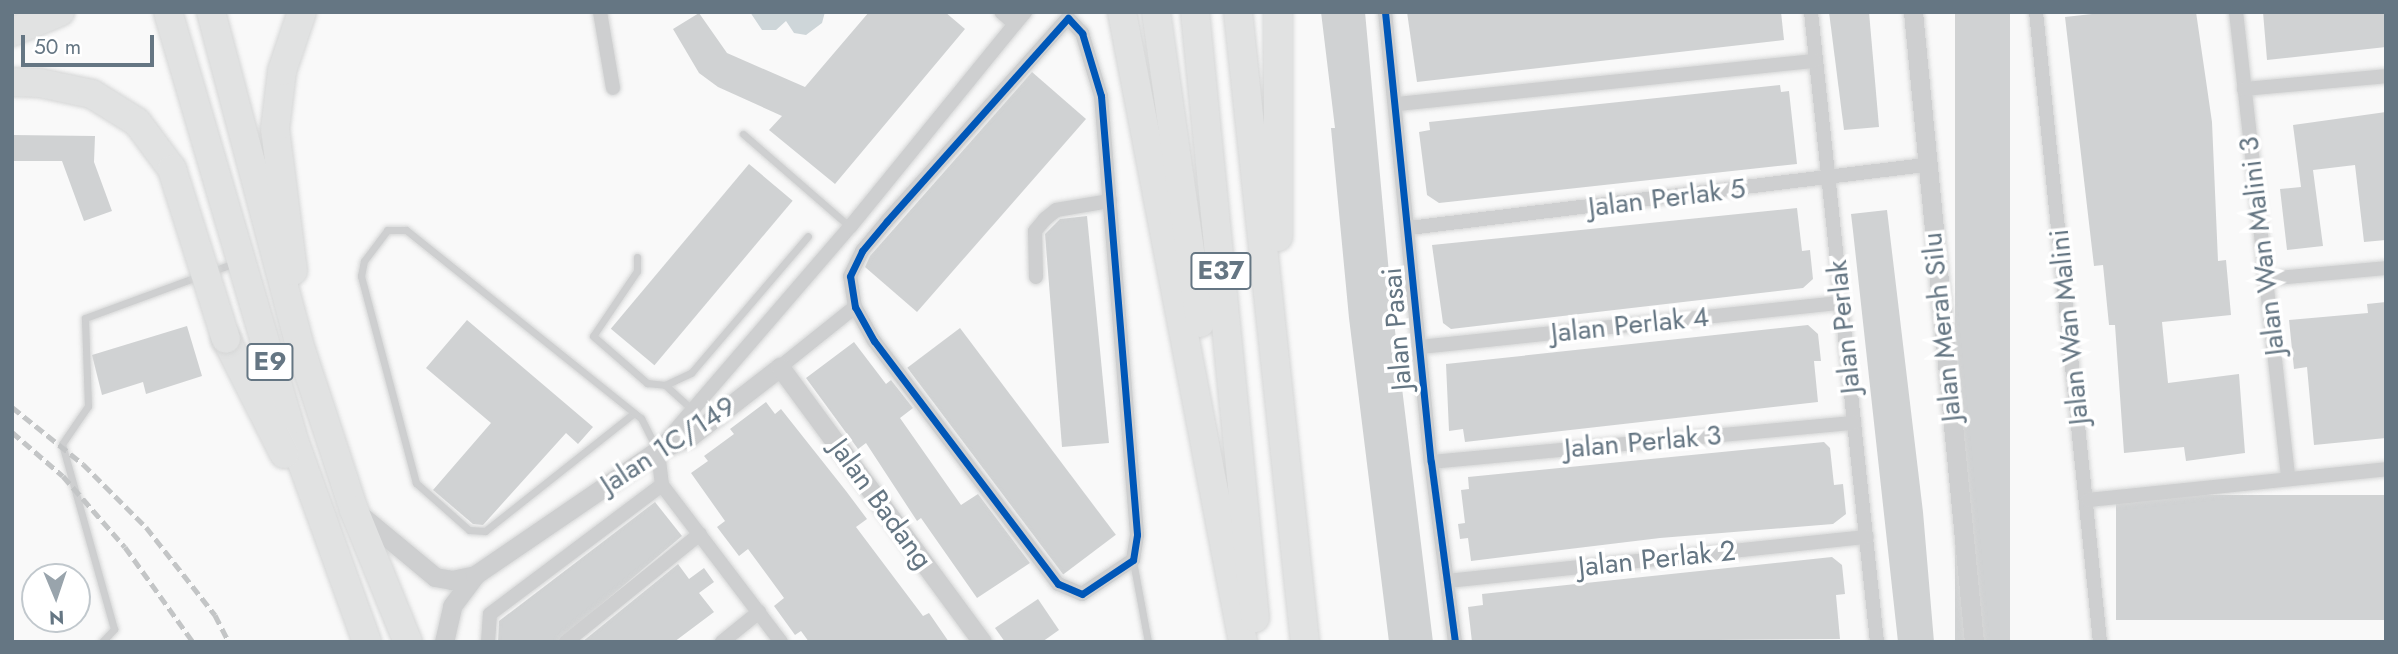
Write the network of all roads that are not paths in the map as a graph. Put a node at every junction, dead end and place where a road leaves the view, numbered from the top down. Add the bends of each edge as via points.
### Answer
1 (60, 12) edge
2 (168, 12) edge
3 (211, 12) edge
4 (302, 12) edge
5 (600, 12) edge
6 (1000, 12) edge
7 (1025, 12) edge
8 (1122, 12) edge
9 (1156, 12) edge
10 (1195, 12) edge
11 (1238, 12) edge
12 (1278, 12) edge
13 (1385, 12) edge
14 (1811, 12) edge
15 (1913, 12) edge
16 (2036, 12) edge
17 (2236, 12) edge
18 (1014, 24) junction
19 (12, 32) edge
20 (1815, 61) junction
21 (2386, 76) edge
22 (12, 82) edge
23 (613, 88) dead end
24 (2244, 89) junction
25 (1397, 104) junction
26 (743, 134) dead end
27 (1925, 165) junction
28 (1828, 179) junction
29 (1110, 201) junction
30 (850, 227) junction
31 (1409, 228) junction
32 (808, 236) dead end
33 (637, 257) dead end
34 (239, 261) junction
35 (2386, 268) edge
36 (1036, 278) dead end
37 (2266, 279) junction
38 (1840, 303) junction
39 (855, 307) junction
40 (293, 316) junction
41 (1420, 347) junction
42 (780, 367) junction
43 (665, 385) junction
44 (1278, 390) junction
45 (692, 409) junction
46 (634, 413) junction
47 (1854, 423) junction
48 (658, 450) junction
49 (1431, 462) junction
50 (2386, 470) edge
51 (2288, 480) junction
52 (662, 485) junction
53 (2088, 500) junction
54 (354, 510) junction
55 (1246, 530) junction
56 (700, 534) junction
57 (1867, 537) junction
58 (333, 550) junction
59 (1133, 560) junction
60 (475, 576) junction
61 (1447, 581) junction
62 (759, 611) junction
63 (102, 642) edge
64 (367, 642) edge
65 (408, 642) edge
66 (444, 642) edge
67 (488, 642) edge
68 (566, 642) edge
69 (722, 642) edge
70 (781, 642) edge
71 (982, 642) edge
72 (1148, 642) edge
73 (1243, 642) edge
74 (1257, 642) edge
75 (1306, 642) edge
76 (1455, 642) edge
77 (1877, 642) edge
78 (1975, 642) edge
79 (2100, 642) edge

1 - 19 highway
2 - 34 highway, E9
3 - 40 highway, E9
4 - 40 highway via 282,71 275,129 280,190 291,231
5 - 23 street
6 - 18 street
7 - 18 street
8 - 73 highway
9 - 55 highway via 1208,368
10 - 55 highway, E37
11 - 44 highway, E37
12 - 44 highway
13 - 25 street, Jalan Pasai
14 - 20 street, Jalan Perlak
15 - 27 street, Jalan Merah Silu
16 - 53 street, Jalan Wan Malini
17 - 24 street, Jalan Wan Malini 3
18 - 30 street
20 - 25 street
20 - 28 street, Jalan Perlak
21 - 24 street
22 - 58 highway, bridge via 92,94 137,122 172,169 226,339
24 - 37 street, Jalan Wan Malini 3
25 - 31 street, Jalan Pasai
26 - 30 lane
27 - 28 street, Jalan Perlak 5
27 - 78 street, Jalan Merah Silu
28 - 31 street, Jalan Perlak 5
28 - 38 street, Jalan Perlak
29 - 36 street via 1062,208 1045,219 1035,231
29 - 39 street via 1101,96 1082,33 1068,18 862,251 850,276
29 - 59 street via 1137,535
30 - 45 street
31 - 41 street, Jalan Pasai
32 - 43 lane via 691,373
33 - 43 lane via 637,271 593,336 648,383
34 - 58 highway, E9
34 - 63 lane via 85,318 88,406 62,444 114,629
35 - 37 street
37 - 51 street, Jalan Wan Malini 3
38 - 41 street, Jalan Perlak 4
38 - 47 street, Jalan Perlak
39 - 42 street, Jalan 1C/149
39 - 59 street via 874,341 1058,584 1082,594
40 - 54 highway, E9
41 - 49 street, Jalan Pasai
42 - 48 street, Jalan 1C/149 via 691,436
42 - 71 street, Jalan Badang
43 - 45 lane
44 - 75 highway, E37
45 - 48 street
46 - 46 lane via 406,230 387,230 364,261 360,276 416,483 469,530 485,531
46 - 48 lane
47 - 49 street, Jalan Perlak 3
47 - 57 street, Jalan Perlak
48 - 52 street
48 - 60 street, Jalan 1C/149
49 - 61 street, Jalan Pasai
50 - 51 street
51 - 53 street
52 - 56 street
52 - 67 street via 490,614
53 - 79 street, Jalan Wan Malini
54 - 60 street via 435,578
54 - 65 highway, E9
55 - 74 highway, E37
56 - 62 street
56 - 68 street
57 - 61 street, Jalan Perlak 2
57 - 77 street, Jalan Perlak
58 - 64 highway, E9
59 - 72 lane
60 - 66 street, Jalan 1C/149 via 452,606
61 - 76 street, Jalan Pasai
62 - 69 street
62 - 70 street

